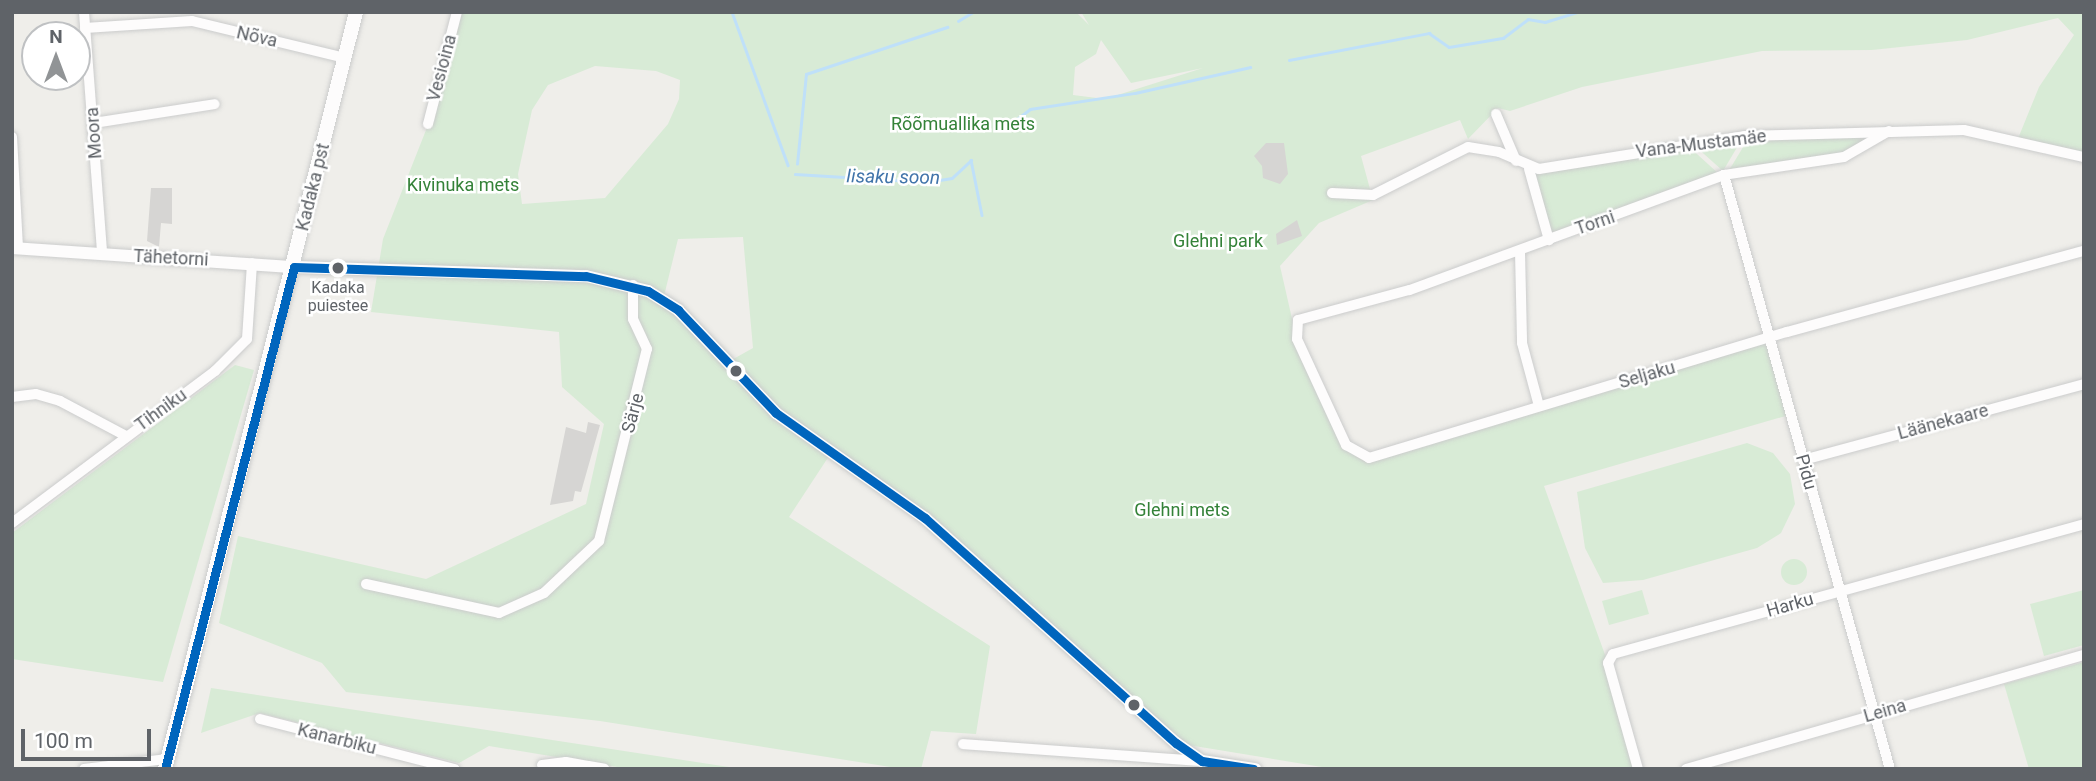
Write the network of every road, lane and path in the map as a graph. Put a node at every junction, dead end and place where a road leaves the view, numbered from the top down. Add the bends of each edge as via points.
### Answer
1 (356, 12) edge
2 (457, 12) edge
3 (91, 28) edge
4 (345, 58) junction
5 (91, 91) edge
6 (215, 104) dead end
7 (1496, 114) dead end
8 (94, 123) junction
9 (428, 124) dead end
10 (1889, 131) junction
11 (12, 137) edge
12 (2084, 157) edge
13 (1516, 160) junction
14 (1528, 169) junction
15 (1724, 175) junction
16 (1332, 193) dead end
17 (1549, 240) junction
18 (15, 248) edge
19 (2084, 251) edge
20 (1520, 252) junction
21 (102, 254) junction
22 (252, 264) junction
23 (294, 267) junction
24 (633, 285) junction
25 (1298, 320) joint
26 (1770, 339) junction
27 (2084, 384) edge
28 (12, 397) edge
29 (1539, 406) junction
30 (127, 436) junction
31 (1802, 460) junction
32 (12, 523) edge
33 (2084, 524) edge
34 (366, 584) dead end
35 (1840, 590) junction
36 (2084, 655) edge
37 (1874, 715) junction
38 (260, 719) dead end
39 (963, 744) dead end
40 (1202, 761) junction
41 (543, 762) edge
42 (166, 764) edge
43 (84, 769) edge
44 (455, 769) edge
45 (604, 769) edge
46 (1255, 769) edge
47 (1638, 769) edge
48 (1686, 769) edge
49 (1890, 769) edge

1 - 4 main road, Kadaka pst
2 - 9 street, Vesioina
3 - 4 street, Nõva via 192,21
4 - 23 main road, Kadaka pst
5 - 8 street, Moora
6 - 8 street
7 - 13 street
8 - 21 street, Moora
10 - 12 street, Vana-Mustamäe via 1977,132
10 - 14 street, Vana-Mustamäe via 1745,136
10 - 15 street, Torni via 1843,158
11 - 18 street
13 - 14 street
13 - 16 street via 1468,147 1373,195
14 - 17 street
15 - 17 street, Torni
15 - 26 street, Pidu
17 - 20 street, Torni
18 - 21 street, Tähetorni
19 - 26 street, Seljaku
20 - 25 street, Torni via 1409,290
20 - 29 street via 1522,343
21 - 22 street, Tähetorni
22 - 23 street, Tähetorni
22 - 30 street, Tihniku via 247,339 215,371
23 - 24 street, Tähetorni via 560,274
23 - 42 main road, Kadaka pst
24 - 34 street, Särje via 633,319 647,349 598,541 544,593 499,613
24 - 40 street, Tähetorni via 678,310 776,414 925,518
25 - 29 street, Seljaku via 1295,328 1305,359 1346,444 1359,456 1369,458
26 - 29 street, Seljaku
26 - 31 street, Pidu
27 - 31 street, Läänekaare
28 - 30 street via 36,394 60,401
30 - 32 street, Tihniku
31 - 35 street, Pidu
33 - 35 street, Harku
35 - 37 street, Pidu
35 - 47 street, Harku via 1613,654 1608,663
36 - 37 street, Leina
37 - 48 street, Leina
37 - 49 street, Pidu
38 - 44 street, Kanarbiku
39 - 40 street
40 - 46 street
41 - 45 street
42 - 43 street

